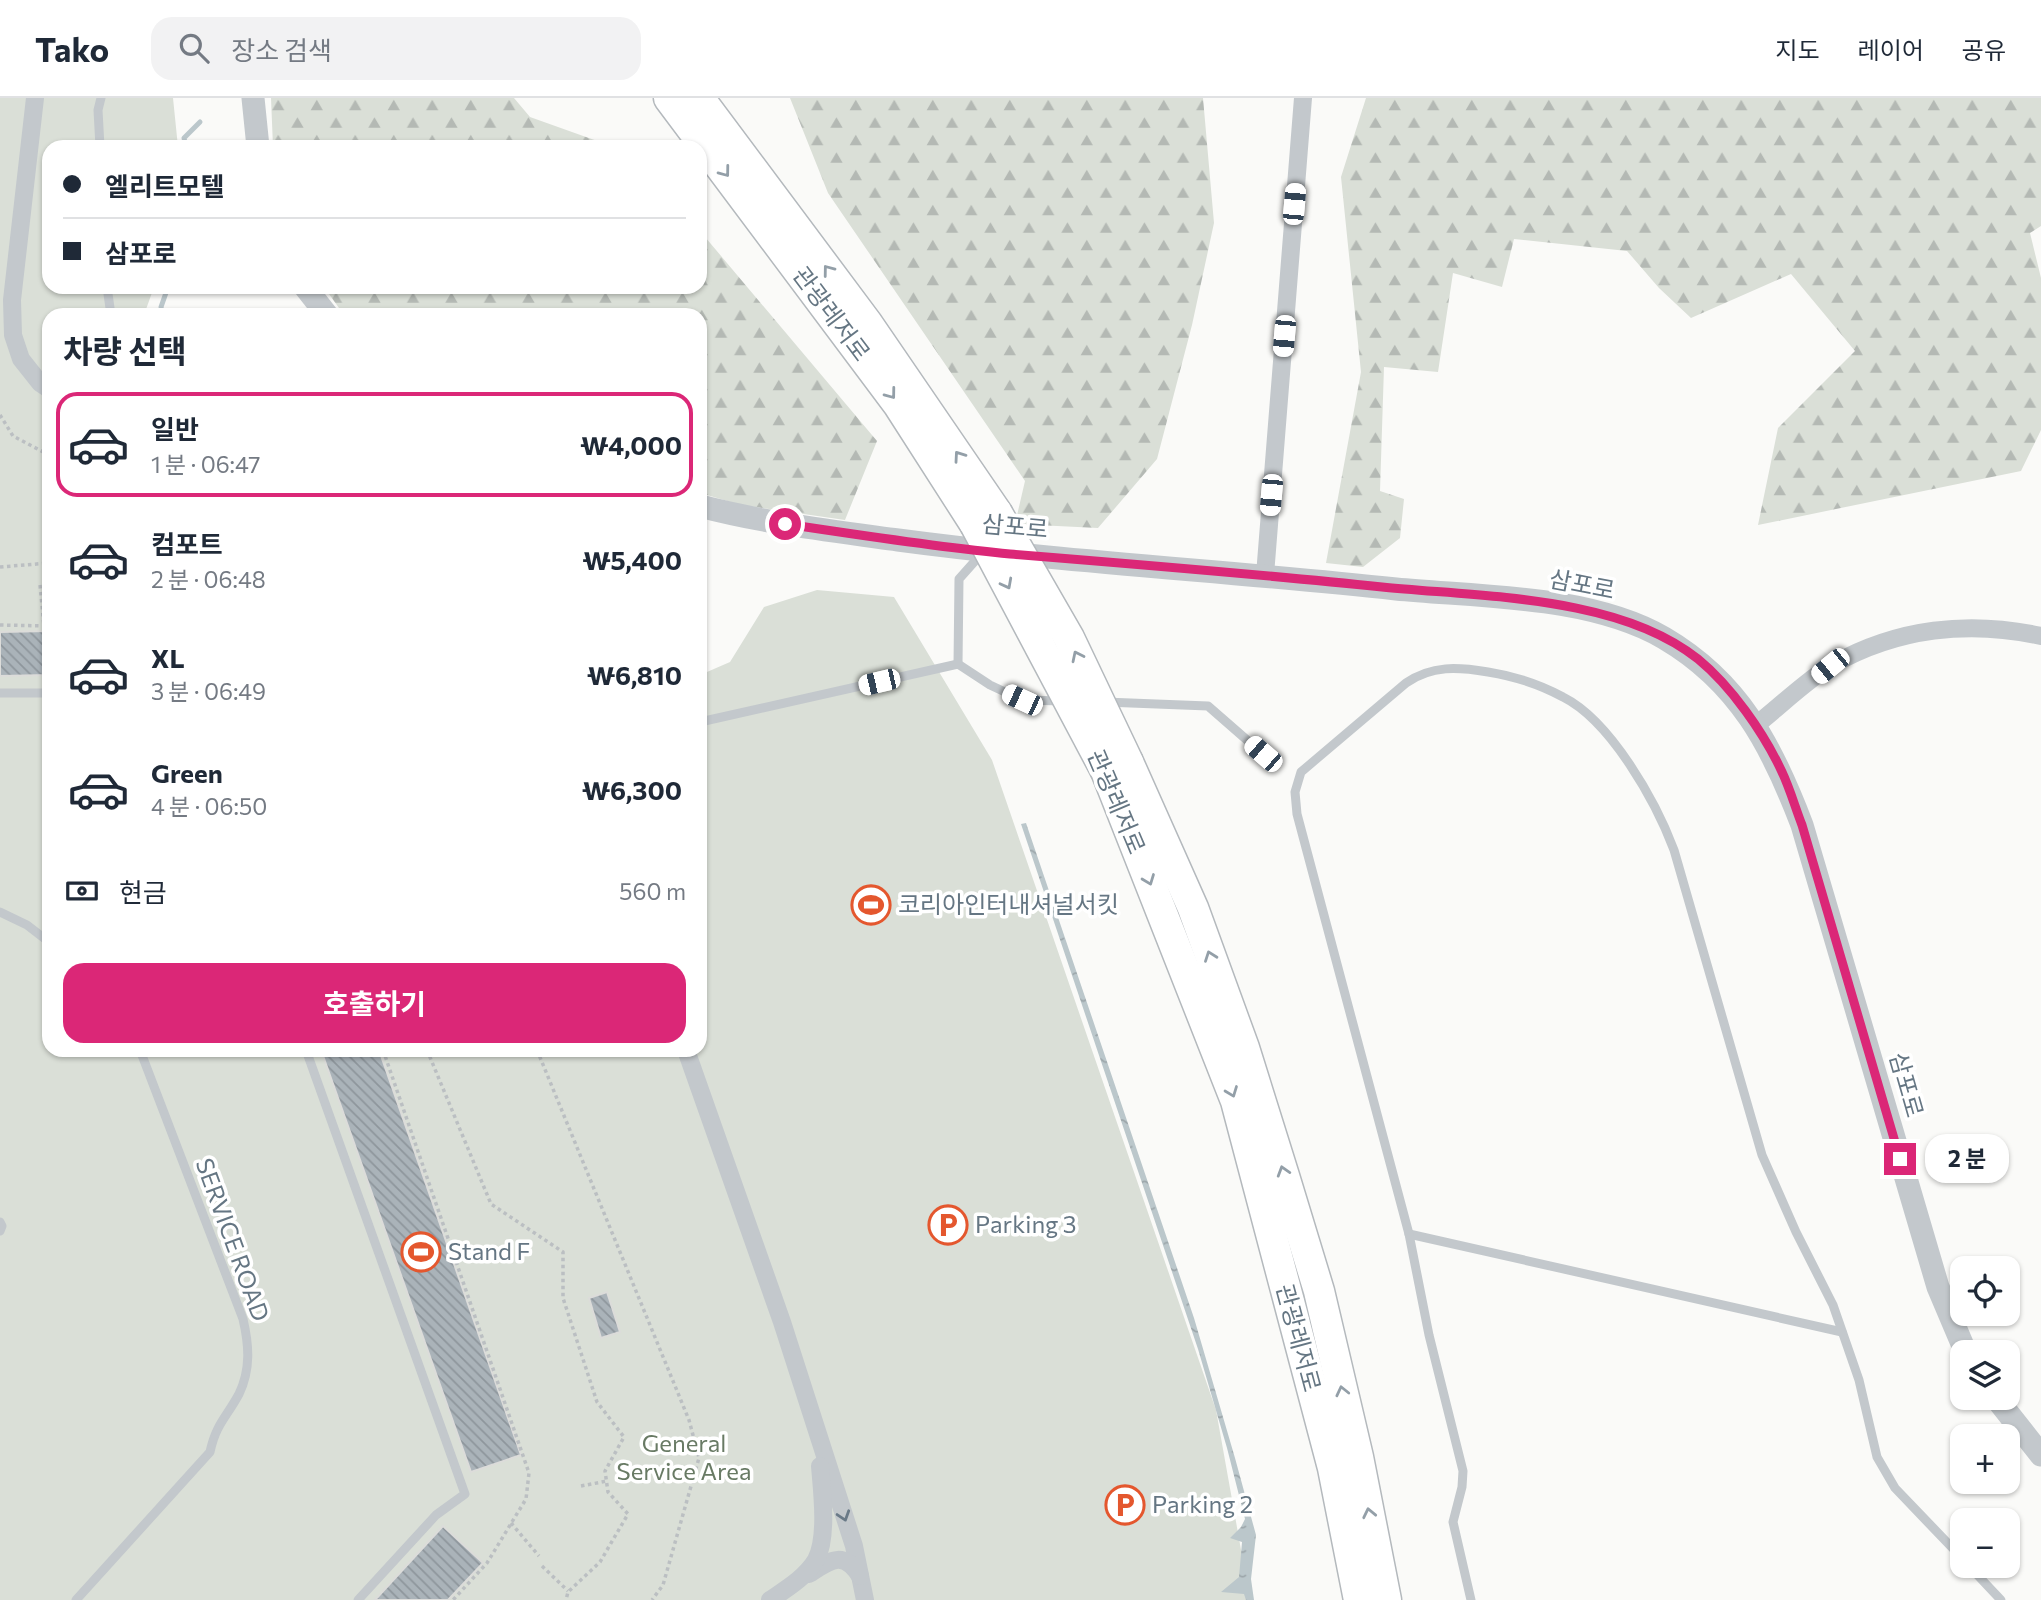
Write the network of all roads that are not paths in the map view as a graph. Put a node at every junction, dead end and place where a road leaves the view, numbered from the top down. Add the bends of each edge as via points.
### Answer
1 (35, 98) edge
2 (101, 98) edge
3 (253, 98) edge
4 (669, 98) edge
5 (699, 98) edge
6 (1303, 98) edge
7 (100, 140) edge
8 (257, 140) edge
9 (700, 140) edge
10 (707, 149) edge
11 (310, 294) edge
12 (322, 308) edge
13 (42, 384) edge
14 (707, 508) edge
15 (985, 529) junction
16 (1265, 575) junction
17 (2041, 636) edge
18 (958, 664) junction
19 (42, 692) edge
20 (0, 693) edge
21 (1075, 702) dead end
22 (1089, 702) dead end
23 (707, 720) edge
24 (1756, 726) junction
25 (1263, 754) dead end
26 (0, 912) edge
27 (42, 937) edge
28 (143, 1057) edge
29 (309, 1057) edge
30 (688, 1057) edge
31 (0, 1222) edge
32 (0, 1231) edge
33 (1409, 1234) junction
34 (1842, 1332) junction
35 (1960, 1340) edge
36 (2005, 1410) edge
37 (816, 1428) junction
38 (2041, 1455) edge
39 (1950, 1545) edge
40 (860, 1576) junction
41 (1980, 1578) edge
42 (800, 1580) junction
43 (1365, 1583) edge
44 (76, 1600) edge
45 (358, 1600) edge
46 (769, 1600) edge
47 (865, 1600) edge
48 (1386, 1600) edge
49 (1471, 1600) edge
50 (2001, 1600) edge

1 - 13 street via 12,300 13,335 21,359
2 - 7 lane
3 - 8 street
4 -> 9 highway, 관광레저로
15 -> 5 highway, 관광레저로 via 867,323
6 - 16 street
10 -> 15 highway, 관광레저로 via 898,404
11 - 12 street
14 - 15 street, 삼포로 via 820,529
15 - 16 street, 삼포로
15 - 18 lane via 959,579
15 - 43 highway, 관광레저로, bridge via 1069,638 1117,766 1193,908 1244,1048 1319,1291
16 - 24 street, 삼포로 via 1564,605 1616,617 1698,659
17 - 24 street via 2008,629 1907,634 1830,666
18 - 21 lane via 1022,700
18 - 23 lane
19 - 20 lane
22 - 25 lane via 1208,706
24 - 35 street, 삼포로 via 1782,771 1802,825 1938,1287
26 - 27 lane
28 - 44 lane, SERVICE ROAD via 243,1319 249,1348 246,1375 214,1432 210,1452
29 - 45 lane via 466,1494 436,1515
30 - 37 street
31 - 32 lane
33 - 34 lane
33 - 34 lane via 1297,814 1295,792 1301,772 1406,683 1435,668 1464,668 1565,697 1606,734 1663,819 1762,1155 1823,1280
33 - 49 lane via 1463,1471 1453,1522
34 - 39 lane via 1885,1473
36 - 38 street
37 -> 40 street
37 - 42 street via 824,1510 816,1559
40 - 42 street via 852,1563 842,1559 829,1561
40 - 47 street
41 - 50 lane
42 - 46 street
43 - 48 highway, 관광레저로

